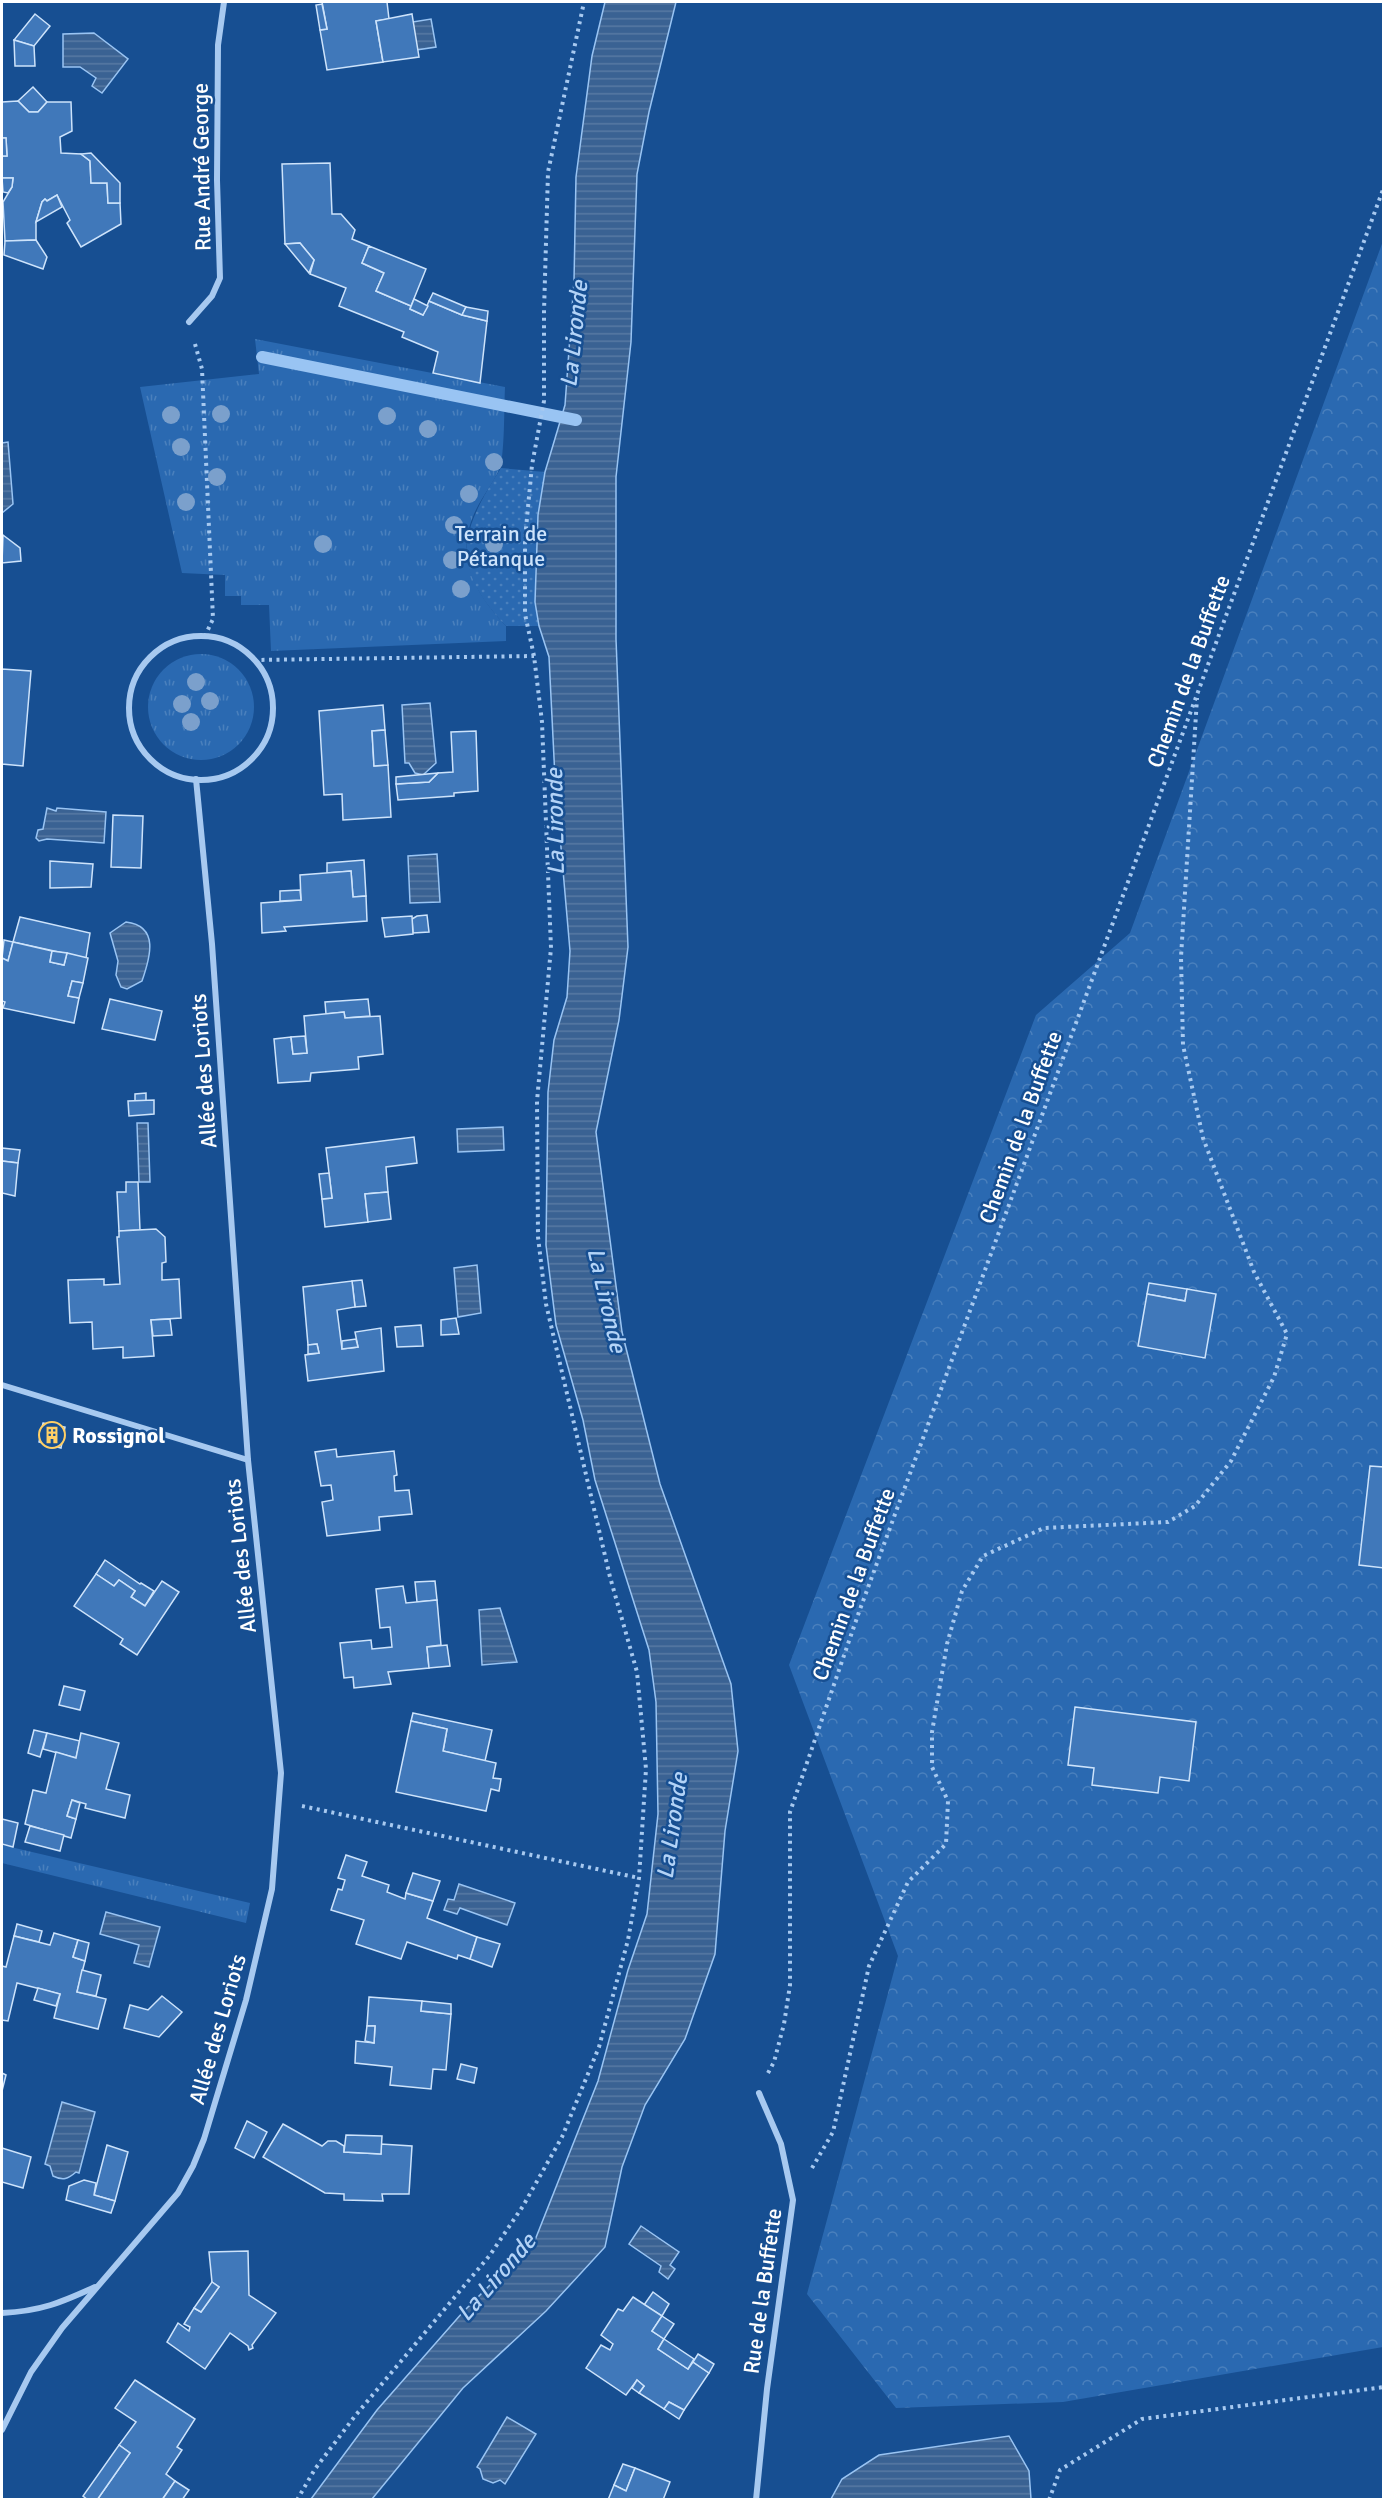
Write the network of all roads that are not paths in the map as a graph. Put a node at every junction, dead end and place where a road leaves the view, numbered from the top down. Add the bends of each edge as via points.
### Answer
1 (224, 2) edge
2 (189, 322) road end
3 (196, 779) junction
4 (2, 1384) edge
5 (248, 1460) junction
6 (759, 2092) road end
7 (98, 2285) junction
8 (2, 2313) edge
9 (2, 2430) edge
10 (756, 2499) edge

1 - 2 street, Rue André George via 218,45 220,278 212,296
3 - 3 street via 210,779 237,770 258,751 273,712 266,678 254,660 232,644 204,636 177,640 153,654 136,676 129,703 133,731 147,755 170,772
3 - 5 street, Allée des Loriots via 212,944
4 - 5 street
5 - 7 street, Allée des Loriots via 281,1773 272,1889 246,2000 193,2166 178,2193
6 - 10 street, Rue de la Buffette via 781,2144 793,2200
7 - 8 street via 58,2304
7 - 9 street, Allée des Loriots via 31,2372

